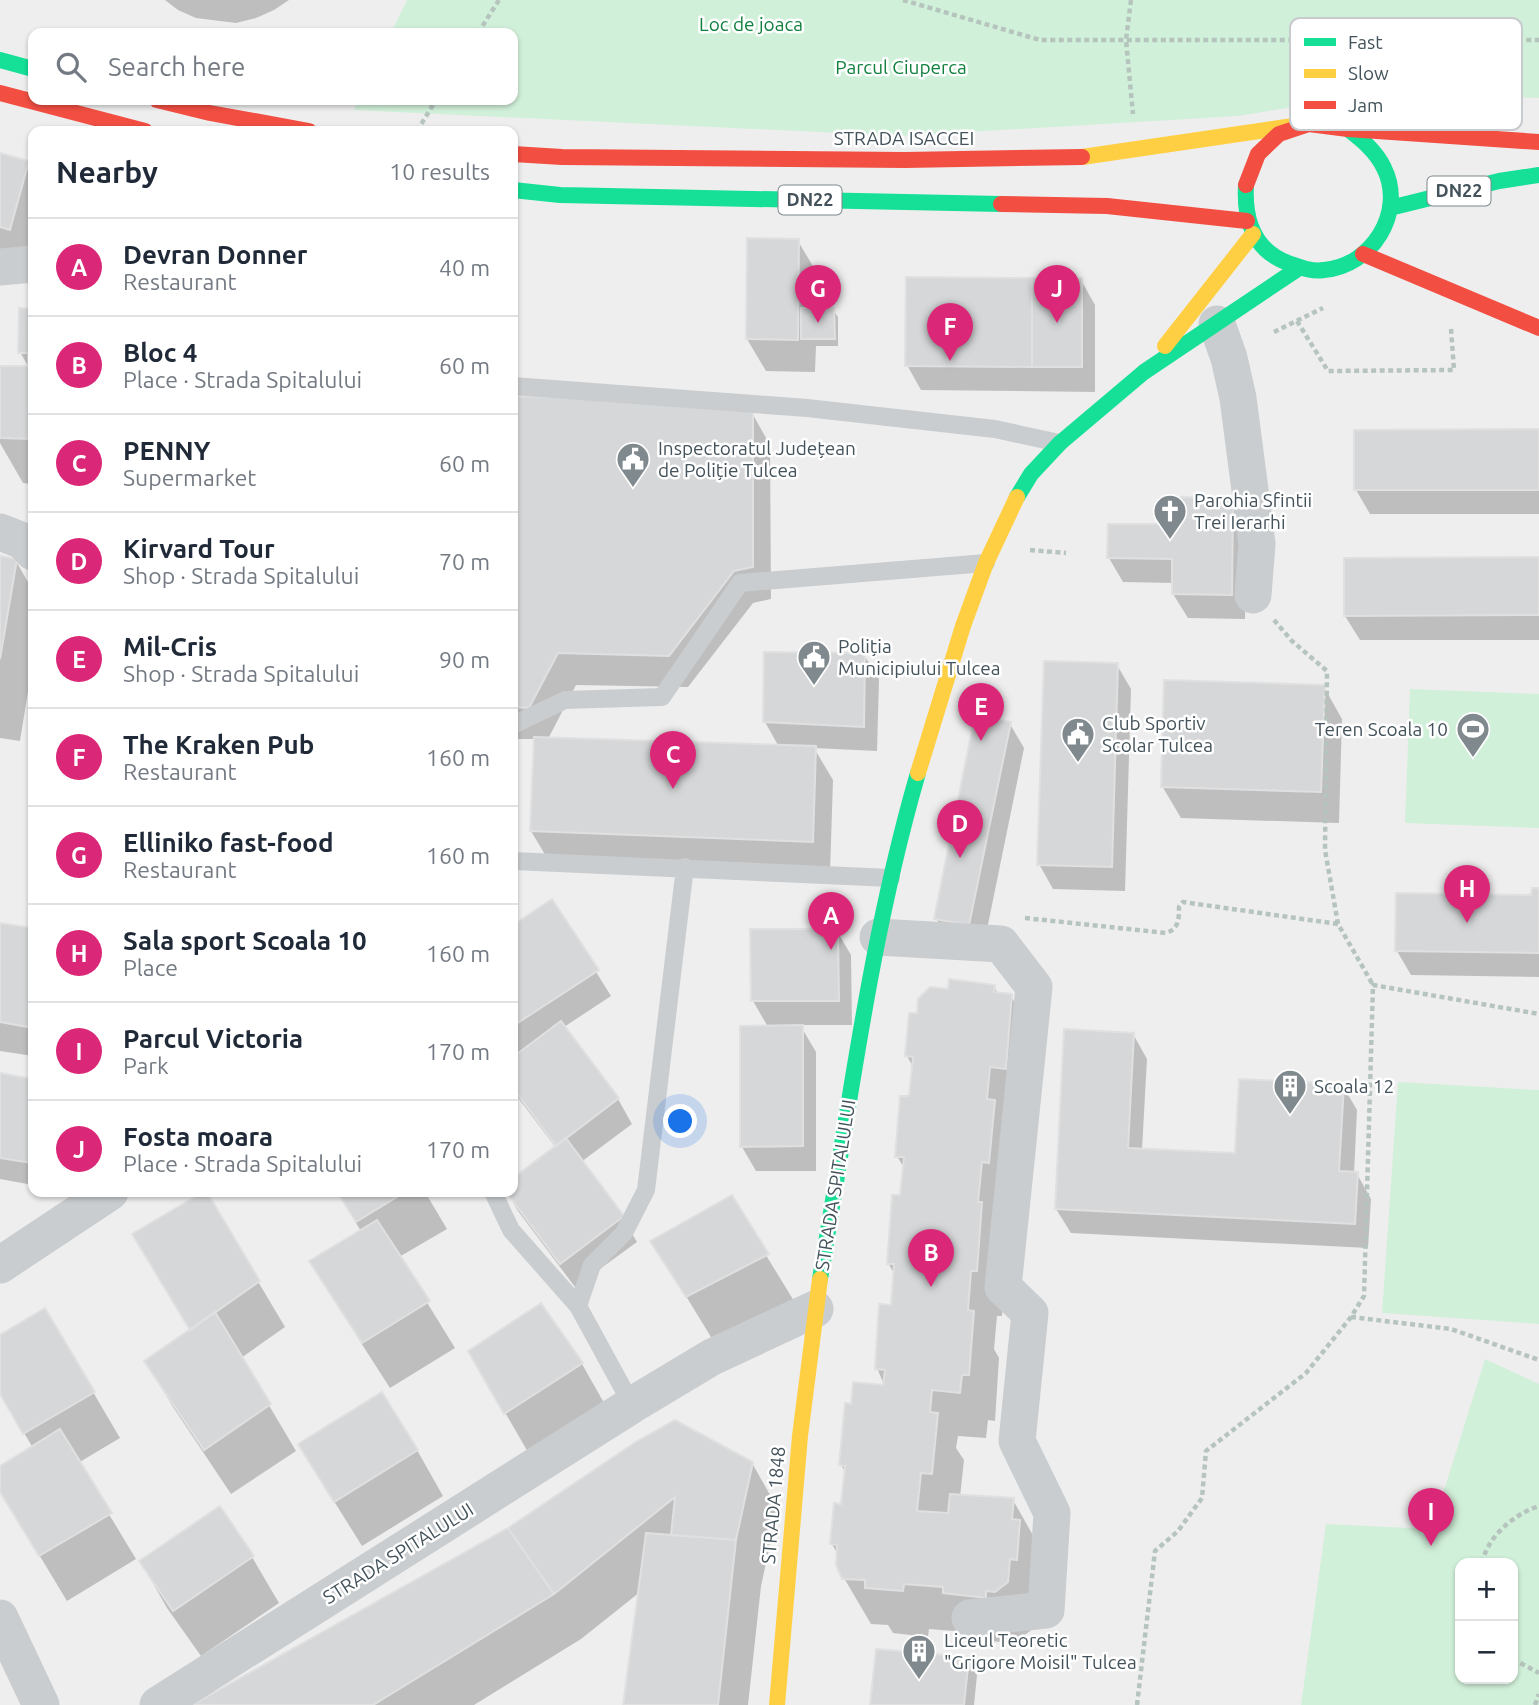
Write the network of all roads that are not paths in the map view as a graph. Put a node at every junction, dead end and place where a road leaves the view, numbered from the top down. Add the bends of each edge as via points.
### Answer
1 (0, 60) edge
2 (28, 68) edge
3 (0, 93) edge
4 (28, 100) edge
5 (46, 105) edge
6 (177, 105) edge
7 (126, 126) edge
8 (282, 126) edge
9 (1290, 126) edge
10 (1290, 128) edge
11 (1349, 130) edge
12 (1363, 130) edge
13 (1539, 142) edge
14 (518, 154) edge
15 (1539, 175) edge
16 (518, 191) edge
17 (1390, 208) junction
18 (1250, 228) junction
19 (1363, 254) junction
20 (28, 264) edge
21 (0, 267) edge
22 (1299, 268) junction
23 (1217, 324) junction
24 (1539, 328) edge
25 (1144, 372) junction
26 (518, 386) edge
27 (1060, 443) junction
28 (0, 532) edge
29 (28, 546) edge
30 (986, 563) junction
31 (1253, 595) road end
32 (518, 723) edge
33 (518, 861) edge
34 (685, 867) junction
35 (891, 878) junction
36 (878, 937) junction
37 (102, 1197) edge
38 (496, 1197) edge
39 (0, 1265) edge
40 (578, 1306) junction
41 (815, 1309) junction
42 (632, 1405) junction
43 (0, 1618) edge
44 (970, 1618) dead end
45 (41, 1705) edge
46 (158, 1705) edge
47 (777, 1705) edge

1 - 2 main road
3 - 4 main road
5 - 7 main road
6 - 8 main road
9 - 14 main road, STRADA ISACCEI / DN22 via 1082,157 905,160
10 - 18 main road via 1272,137 1256,154 1246,175 1243,198
11 - 17 main road, STRADA ISACCEI / DN22 via 1382,162 1391,189
12 - 13 main road, STRADA ISACCEI / DN22
15 - 17 main road, DN22
16 - 18 main road, DN22 via 1107,206
17 - 19 main road via 1381,233
18 - 22 main road via 1265,249
18 - 25 main road, STRADA SPITALULUI
19 - 22 main road via 1333,269
19 - 24 main road
20 - 21 street
22 - 23 main road, STRADA SPITALULUI
23 - 25 main road, STRADA SPITALULUI
23 - 31 street via 1238,398 1257,544
25 - 27 main road, STRADA SPITALULUI
26 - 27 lane via 807,408 995,429
27 - 30 main road, STRADA SPITALULUI via 1031,474 1010,508
28 - 29 street
30 - 32 lane via 740,583 662,697 565,700
30 - 35 main road, STRADA SPITALULUI via 917,776
33 - 34 lane
34 - 35 lane
34 - 40 lane via 646,1190 624,1233 592,1265
35 - 36 main road, STRADA SPITALULUI
36 - 41 main road, STRADA SPITALULUI
36 - 44 street via 1001,944 1034,987 1003,1287 1030,1314 1017,1441 1052,1513 1046,1610
37 - 39 street
38 - 40 lane via 512,1230
40 - 42 lane
41 - 42 street, STRADA SPITALULUI via 712,1357
41 - 47 main road, STRADA 1848
42 - 46 street, STRADA SPITALULUI
43 - 45 street

